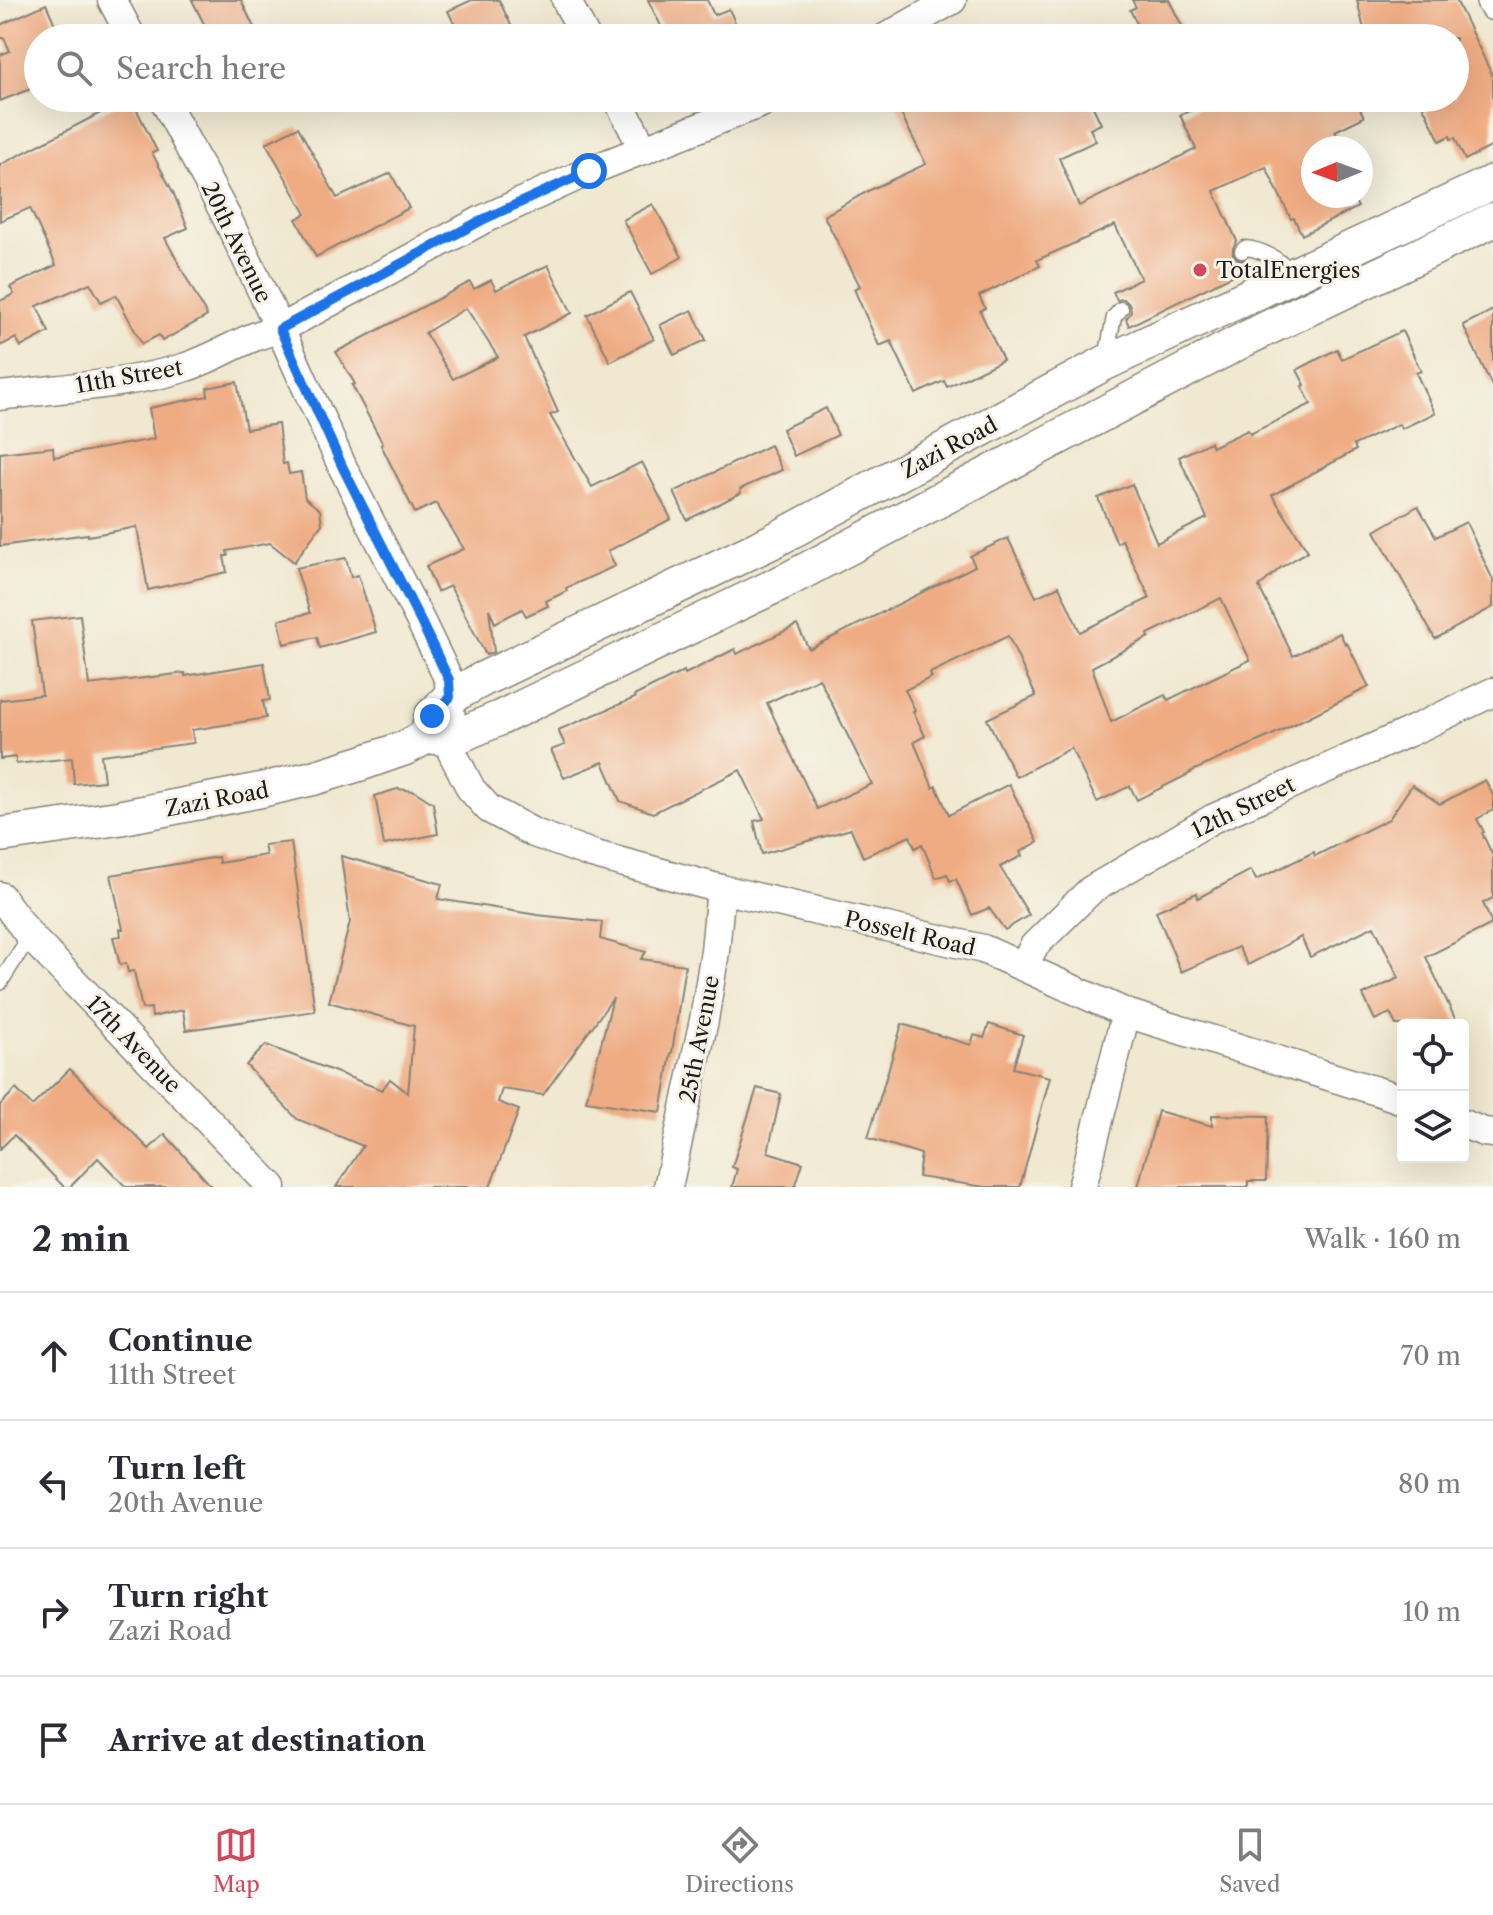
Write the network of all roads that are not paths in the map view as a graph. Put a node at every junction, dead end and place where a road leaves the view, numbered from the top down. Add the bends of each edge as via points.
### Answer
1 (112, 0) edge
2 (566, 0) edge
3 (952, 0) edge
4 (1490, 0) edge
5 (1493, 6) edge
6 (125, 24) edge
7 (579, 24) edge
8 (910, 24) edge
9 (170, 112) edge
10 (624, 112) edge
11 (739, 112) edge
12 (644, 150) junction
13 (1493, 182) edge
14 (1493, 220) edge
15 (1242, 251) dead end
16 (1295, 273) junction
17 (1121, 309) dead end
18 (280, 329) junction
19 (1105, 363) junction
20 (0, 396) edge
21 (1493, 692) edge
22 (450, 697) junction
23 (439, 737) junction
24 (0, 835) edge
25 (721, 889) junction
26 (0, 896) edge
27 (30, 936) junction
28 (1024, 966) junction
29 (0, 983) edge
30 (1126, 1013) junction
31 (1397, 1098) edge
32 (1469, 1126) edge
33 (1493, 1133) edge
34 (272, 1187) edge
35 (668, 1187) edge
36 (1082, 1187) edge

1 - 6 street
2 - 7 street
3 - 8 street
4 - 5 street
9 - 18 street, 20th Avenue
10 - 12 street
11 - 12 street, 11th Street
12 - 18 street, 11th Street via 482,220
13 - 16 street, Zazi Road
14 - 23 street, Zazi Road via 1249,337 787,580 500,718
15 - 16 lane via 1264,251
16 - 19 street, Zazi Road
17 - 19 lane via 1111,325
18 - 20 street, 11th Street via 262,332 182,369
18 - 22 street, 20th Avenue via 449,680
19 - 22 street, Zazi Road via 771,542
21 - 28 street, 12th Street via 1200,826 1091,890 1034,946
22 - 23 street, Zazi Road via 432,716
23 - 24 street, Zazi Road via 261,790
23 - 25 street, Posselt Road via 471,789 489,809 513,823 592,854
25 - 28 street, Posselt Road via 983,949
25 - 35 street, 25th Avenue via 704,1020
26 - 27 street, 17th Avenue
27 - 29 lane
27 - 34 street, 17th Avenue
28 - 30 street, Posselt Road
30 - 31 street, Posselt Road
30 - 36 street
32 - 33 street

